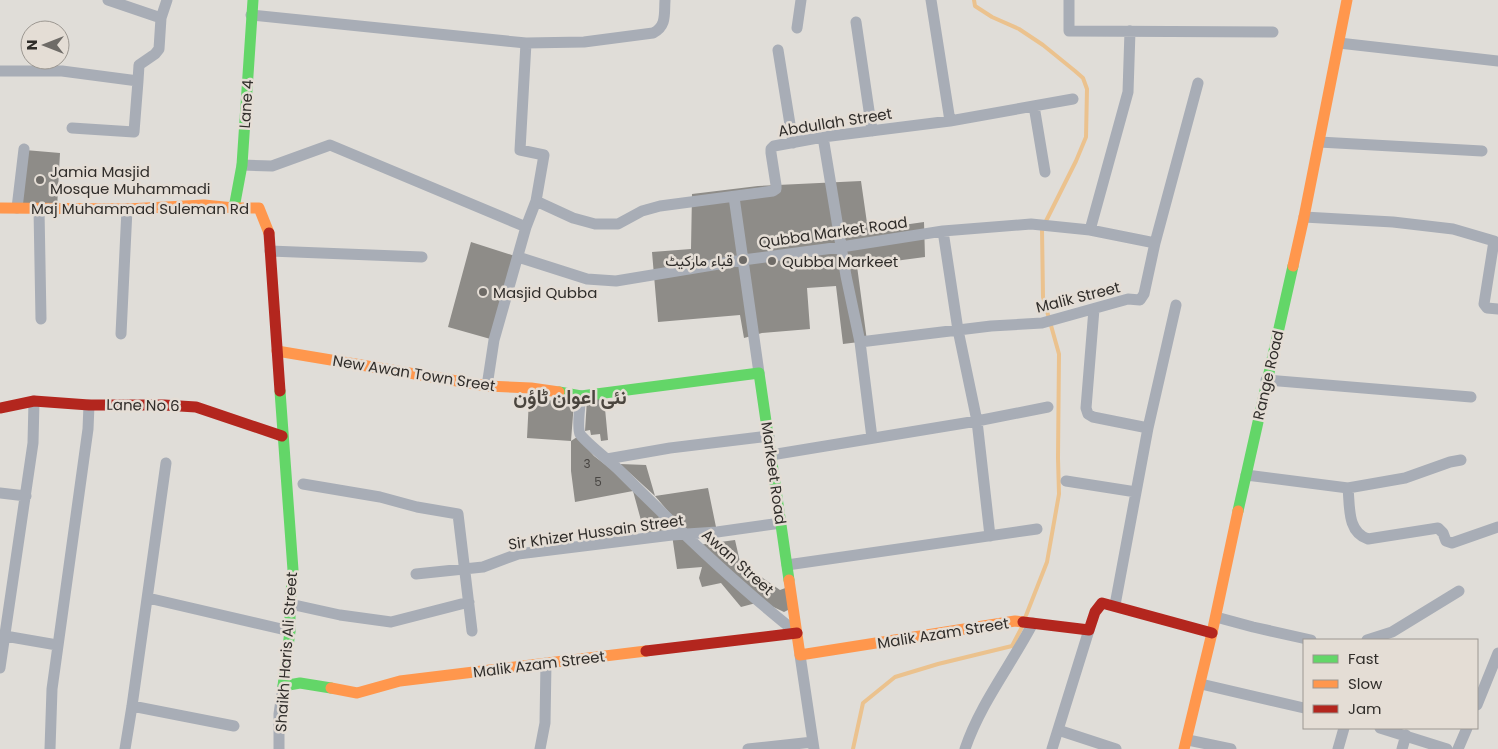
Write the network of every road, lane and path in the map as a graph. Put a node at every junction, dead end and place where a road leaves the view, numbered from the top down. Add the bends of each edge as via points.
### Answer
1 (108, 0) edge
2 (167, 0) edge
3 (253, 0) edge
4 (665, 0) edge
5 (801, 0) edge
6 (931, 0) edge
7 (1069, 0) edge
8 (1348, 0) edge
9 (252, 15) junction
10 (162, 18) junction
11 (856, 22) dead end
12 (797, 28) dead end
13 (1130, 31) junction
14 (1273, 32) dead end
15 (526, 43) junction
16 (1338, 43) junction
17 (778, 50) dead end
18 (1498, 61) edge
19 (0, 71) edge
20 (138, 81) junction
21 (1198, 83) dead end
22 (1072, 98) dead end
23 (1034, 106) junction
24 (950, 121) junction
25 (72, 128) dead end
26 (872, 131) junction
27 (823, 137) junction
28 (1319, 142) junction
29 (793, 143) junction
30 (24, 149) dead end
31 (1482, 151) dead end
32 (242, 165) junction
33 (1046, 172) dead end
34 (734, 197) junction
35 (536, 201) junction
36 (0, 208) edge
37 (17, 208) junction
38 (127, 208) junction
39 (234, 208) junction
40 (39, 209) junction
41 (1304, 217) junction
42 (526, 227) junction
43 (1090, 230) junction
44 (943, 231) junction
45 (1155, 243) junction
46 (841, 247) junction
47 (270, 250) junction
48 (422, 257) dead end
49 (518, 257) junction
50 (743, 260) junction
51 (1176, 305) dead end
52 (1094, 309) junction
53 (1498, 309) edge
54 (41, 319) dead end
55 (958, 330) junction
56 (121, 334) dead end
57 (860, 342) junction
58 (277, 351) junction
59 (760, 373) junction
60 (1266, 380) junction
61 (487, 386) junction
62 (581, 396) junction
63 (1471, 398) dead end
64 (34, 402) junction
65 (89, 405) junction
66 (1048, 406) dead end
67 (0, 408) edge
68 (976, 421) junction
69 (1148, 428) junction
70 (282, 436) junction
71 (769, 436) junction
72 (872, 438) junction
73 (771, 455) junction
74 (607, 459) junction
75 (1461, 460) dead end
76 (166, 463) dead end
77 (1246, 475) junction
78 (1066, 481) dead end
79 (303, 484) dead end
80 (1348, 488) junction
81 (1136, 492) junction
82 (0, 493) edge
83 (26, 496) junction
84 (781, 523) junction
85 (1498, 527) edge
86 (1036, 529) dead end
87 (684, 534) junction
88 (990, 536) junction
89 (787, 565) junction
90 (465, 570) junction
91 (416, 574) dead end
92 (1458, 591) dead end
93 (148, 598) junction
94 (469, 602) junction
95 (290, 604) junction
96 (1115, 605) junction
97 (1216, 617) junction
98 (1030, 623) junction
99 (1089, 630) junction
100 (290, 631) junction
101 (472, 631) dead end
102 (797, 633) junction
103 (1212, 633) junction
104 (6, 636) junction
105 (1307, 639) edge
106 (1370, 639) edge
107 (57, 645) junction
108 (1498, 653) edge
109 (800, 655) junction
110 (546, 663) junction
111 (0, 668) edge
112 (1201, 684) junction
113 (282, 686) junction
114 (1478, 702) edge
115 (132, 706) junction
116 (1303, 708) edge
117 (234, 726) dead end
118 (1344, 729) edge
119 (1384, 729) edge
120 (1467, 729) edge
121 (1058, 730) junction
122 (1406, 735) junction
123 (1186, 744) edge
124 (815, 747) edge
125 (50, 749) edge
126 (125, 749) edge
127 (279, 749) edge
128 (540, 749) edge
129 (748, 749) edge
130 (965, 749) edge
131 (1052, 749) edge
132 (1116, 749) edge
133 (1231, 749) edge
134 (1338, 749) edge
135 (1402, 749) edge
136 (1447, 749) edge
137 (1458, 749) edge

1 - 10 street
2 - 10 street
3 - 9 street, Lane 4
4 - 15 street via 664,24 653,33 584,42
5 - 12 street
6 - 24 street
7 - 13 street via 1069,31
8 - 16 street, Range Road
9 - 15 street
9 - 32 street, Lane 4
10 - 20 street via 159,48 156,54 139,65
11 - 26 street
13 - 14 street
13 - 43 street via 1128,92
15 - 35 street via 520,150 544,155
16 - 18 street
16 - 28 street, Range Road
17 - 29 street
19 - 20 street via 62,71
20 - 25 street via 134,132
21 - 45 street, Malik Street
22 - 23 street, Abdullah Street
23 - 24 street, Abdullah Street
23 - 33 street
24 - 26 street, Abdullah Street
26 - 27 street, Abdullah Street
27 - 29 street, Abdullah Street
27 - 46 street
28 - 31 street
28 - 41 street, Range Road
29 - 34 street, Abdullah Street via 771,149 776,189
30 - 37 street
32 - 39 street, Lane 4
32 - 42 street via 272,166 330,145
34 - 35 street, Abdullah Street via 660,206 618,224 595,224 573,218
34 - 50 street, Markeet Road
35 - 42 street
36 - 37 street, Maj Muhammad Suleman Rd
37 - 40 street, Maj Muhammad Suleman Rd
38 - 39 street, Maj Muhammad Suleman Rd via 204,205
38 - 40 street, Maj Muhammad Suleman Rd
38 - 56 street
39 - 47 street, Maj Muhammad Suleman Rd via 259,208 268,232
40 - 54 street
41 - 53 street via 1453,229 1494,241 1484,304 1487,308
41 - 60 street, Range Road
42 - 49 street
43 - 44 street, Qubba Market Road via 1031,224
43 - 45 street, Qubba Market Road
44 - 46 street, Qubba Market Road
44 - 55 street
45 - 52 street, Malik Street via 1140,300 1128,299
46 - 50 street, Qubba Market Road
46 - 57 street
47 - 48 street
47 - 58 street, Maj Muhammad Suleman Rd
49 - 50 street, Qubba Market Road via 588,279 616,280
49 - 61 street via 494,340
50 - 59 street, Markeet Road
51 - 69 street
52 - 55 street, Malik Street via 1042,323
52 - 69 street via 1088,414
55 - 57 street, Malik Street
55 - 68 street
57 - 72 street
58 - 61 street, New Awan Town Sreet
58 - 70 street, Maj Muhammad Suleman Rd
59 - 62 street, New Awan Town Sreet
59 - 71 street, Markeet Road
60 - 63 street
60 - 77 street, Range Road
61 - 62 street, New Awan Town Sreet via 531,388
62 - 74 street, Awan Street via 580,433
64 - 65 street, Lane No 6
64 - 67 street, Lane No 6
64 - 83 street
65 - 70 street, Lane No 6 via 196,407
65 - 107 street
66 - 68 street
68 - 72 street
68 - 88 street
69 - 81 street
70 - 95 street, Shaikh Haris Ali Street via 293,570
71 - 73 street, Markeet Road
71 - 74 street
72 - 73 street
73 - 84 street, Markeet Road
74 - 87 street, Awan Street
75 - 80 street via 1405,478
76 - 93 street
77 - 80 street
77 - 97 street, Range Road
78 - 81 street
79 - 90 street via 458,514
80 - 85 street via 1352,524 1362,537 1368,539 1438,528 1452,543
81 - 96 street
82 - 83 street
83 - 104 street
84 - 87 street, Sir Khizer Hussain Street
84 - 89 street, Markeet Road
86 - 88 street
87 - 90 street, Sir Khizer Hussain Street via 518,554
87 - 102 street, Awan Street
88 - 89 street
89 - 102 street, Markeet Road
90 - 91 street, Sir Khizer Hussain Street
90 - 94 street
92 - 106 street via 1392,632
93 - 100 street
93 - 115 street
94 - 95 street via 391,622
94 - 101 street
95 - 100 street, Shaikh Haris Ali Street
96 - 99 street via 1102,603 1098,606
96 - 103 street
97 - 103 street, Range Road
97 - 105 street
98 - 99 street, Malik Azam Street
98 - 109 street, Malik Azam Street via 1015,621
98 - 130 street
99 - 121 street
100 - 113 street, Shaikh Haris Ali Street
102 - 109 street, Markeet Road
102 - 110 street, Malik Azam Street
103 - 112 street, Range Road
104 - 107 street
104 - 111 street
107 - 125 street via 50,707
108 - 114 street
109 - 124 street, Markeet Road
110 - 113 street, Malik Azam Street via 400,681 357,692 300,683
110 - 128 street
112 - 116 street
112 - 123 street, Range Road
113 - 127 street, Shaikh Haris Ali Street
115 - 117 street
115 - 126 street
118 - 134 street
119 - 122 street
120 - 137 street
121 - 131 street
121 - 132 street
122 - 135 street
122 - 136 street
123 - 133 street
124 - 129 street

